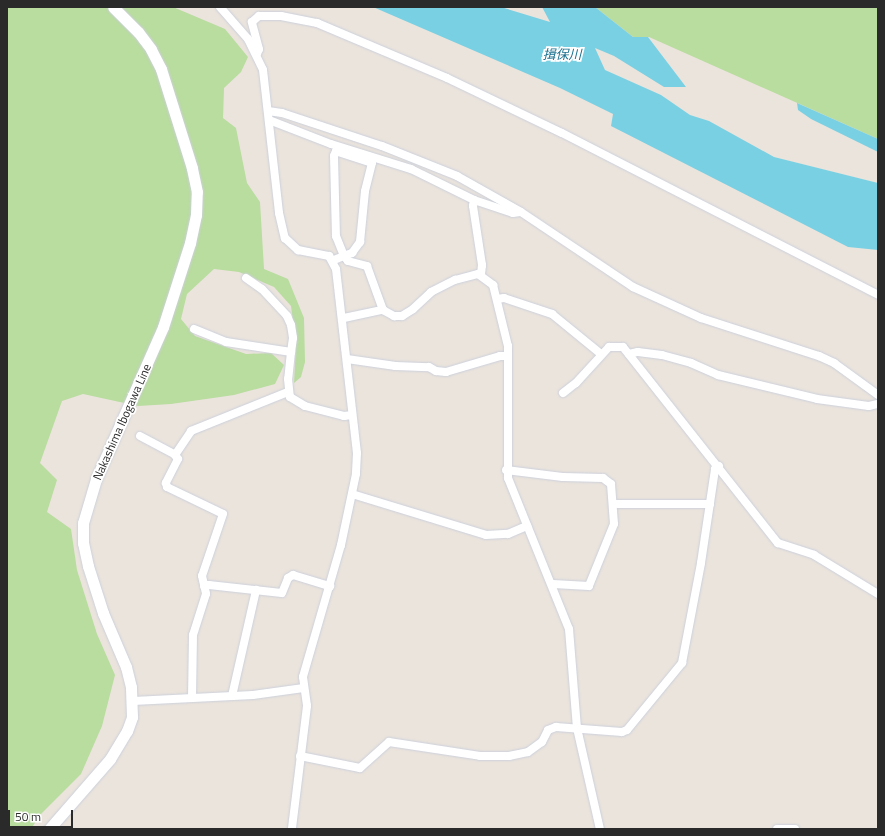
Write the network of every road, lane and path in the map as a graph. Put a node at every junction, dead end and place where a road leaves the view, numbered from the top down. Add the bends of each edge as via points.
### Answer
1 (113, 7) edge
2 (220, 7) edge
3 (257, 55) junction
4 (268, 111) junction
5 (269, 120) junction
6 (474, 200) junction
7 (521, 212) junction
8 (344, 256) junction
9 (334, 260) junction
10 (481, 275) junction
11 (246, 278) dead end
12 (878, 296) edge
13 (498, 299) junction
14 (383, 310) junction
15 (344, 318) junction
16 (194, 329) dead end
17 (291, 352) junction
18 (601, 354) junction
19 (629, 354) junction
20 (508, 356) junction
21 (347, 359) junction
22 (288, 392) junction
23 (563, 393) dead end
24 (878, 395) edge
25 (878, 404) edge
26 (352, 415) junction
27 (140, 436) dead end
28 (175, 455) junction
29 (719, 466) junction
30 (506, 470) junction
31 (352, 494) junction
32 (613, 504) junction
33 (710, 504) junction
34 (527, 526) junction
35 (552, 584) junction
36 (204, 586) junction
37 (330, 586) junction
38 (256, 590) junction
39 (878, 594) edge
40 (304, 688) junction
41 (232, 696) junction
42 (192, 697) junction
43 (133, 701) junction
44 (577, 728) junction
45 (300, 756) junction
46 (49, 829) edge
47 (292, 829) edge
48 (600, 829) edge
49 (777, 829) edge
50 (795, 829) edge

1 - 43 main road, Nakashima Ibogawa Line via 138,32 151,49 161,69 186,143 197,192 190,243 163,327 96,479 84,522 88,566 103,613 126,667
2 - 3 street via 248,39
3 - 4 street via 263,70
3 - 12 street via 259,49 252,22 259,16 281,16 317,23 447,78 536,120
4 - 5 street
4 - 7 street via 282,113 410,156 457,176
5 - 6 street via 331,144 411,169
5 - 9 street via 279,213 285,238 298,250 322,254
6 - 7 street via 513,213
6 - 10 street
7 - 24 street via 633,287 700,318 819,356 834,363
8 - 8 street via 352,253 360,242 365,191 372,163 336,151 336,236
8 - 9 street
8 - 14 street via 348,261 367,266
9 - 15 street
10 - 13 street via 493,285
10 - 14 street via 455,280 431,292 402,316 394,316
11 - 17 street via 262,288 287,316 293,338
13 - 18 street via 504,298 552,314
13 - 20 street
14 - 15 street
15 - 21 street
16 - 17 street via 226,342
17 - 22 street
18 - 19 street via 616,345
18 - 23 street via 576,383
19 - 25 street via 638,352 662,355 691,363 718,375 817,399 869,406
19 - 29 street
20 - 21 street via 446,372 436,371 429,366 395,366
20 - 30 street
21 - 26 street
22 - 26 street via 290,397 301,404 344,416
22 - 28 street via 191,432
26 - 31 street via 358,465
27 - 28 street
28 - 36 street via 178,459 166,483 167,487 223,514 202,576
29 - 33 street via 715,469
29 - 39 street via 778,543 814,555
30 - 32 street via 563,477 603,478 611,484
30 - 34 street
31 - 34 street via 486,535 508,534
31 - 37 street
32 - 33 street
32 - 35 street via 614,524 590,586
33 - 44 street via 682,663 677,672 626,730 622,732
34 - 35 street
35 - 44 street via 572,638
36 - 38 street
36 - 42 street via 206,594 193,635
37 - 38 street via 293,575 288,578 282,593
37 - 40 street via 303,677
38 - 41 street
40 - 41 street
40 - 45 street via 307,706
41 - 42 street
42 - 43 street
43 - 46 main road, Nakashima Ibogawa Line via 127,731 110,759
44 - 45 street via 556,727 548,730 542,742 528,752 509,756 480,756 395,741 380,748 366,765 360,768
44 - 48 street
45 - 47 street
49 - 50 street

